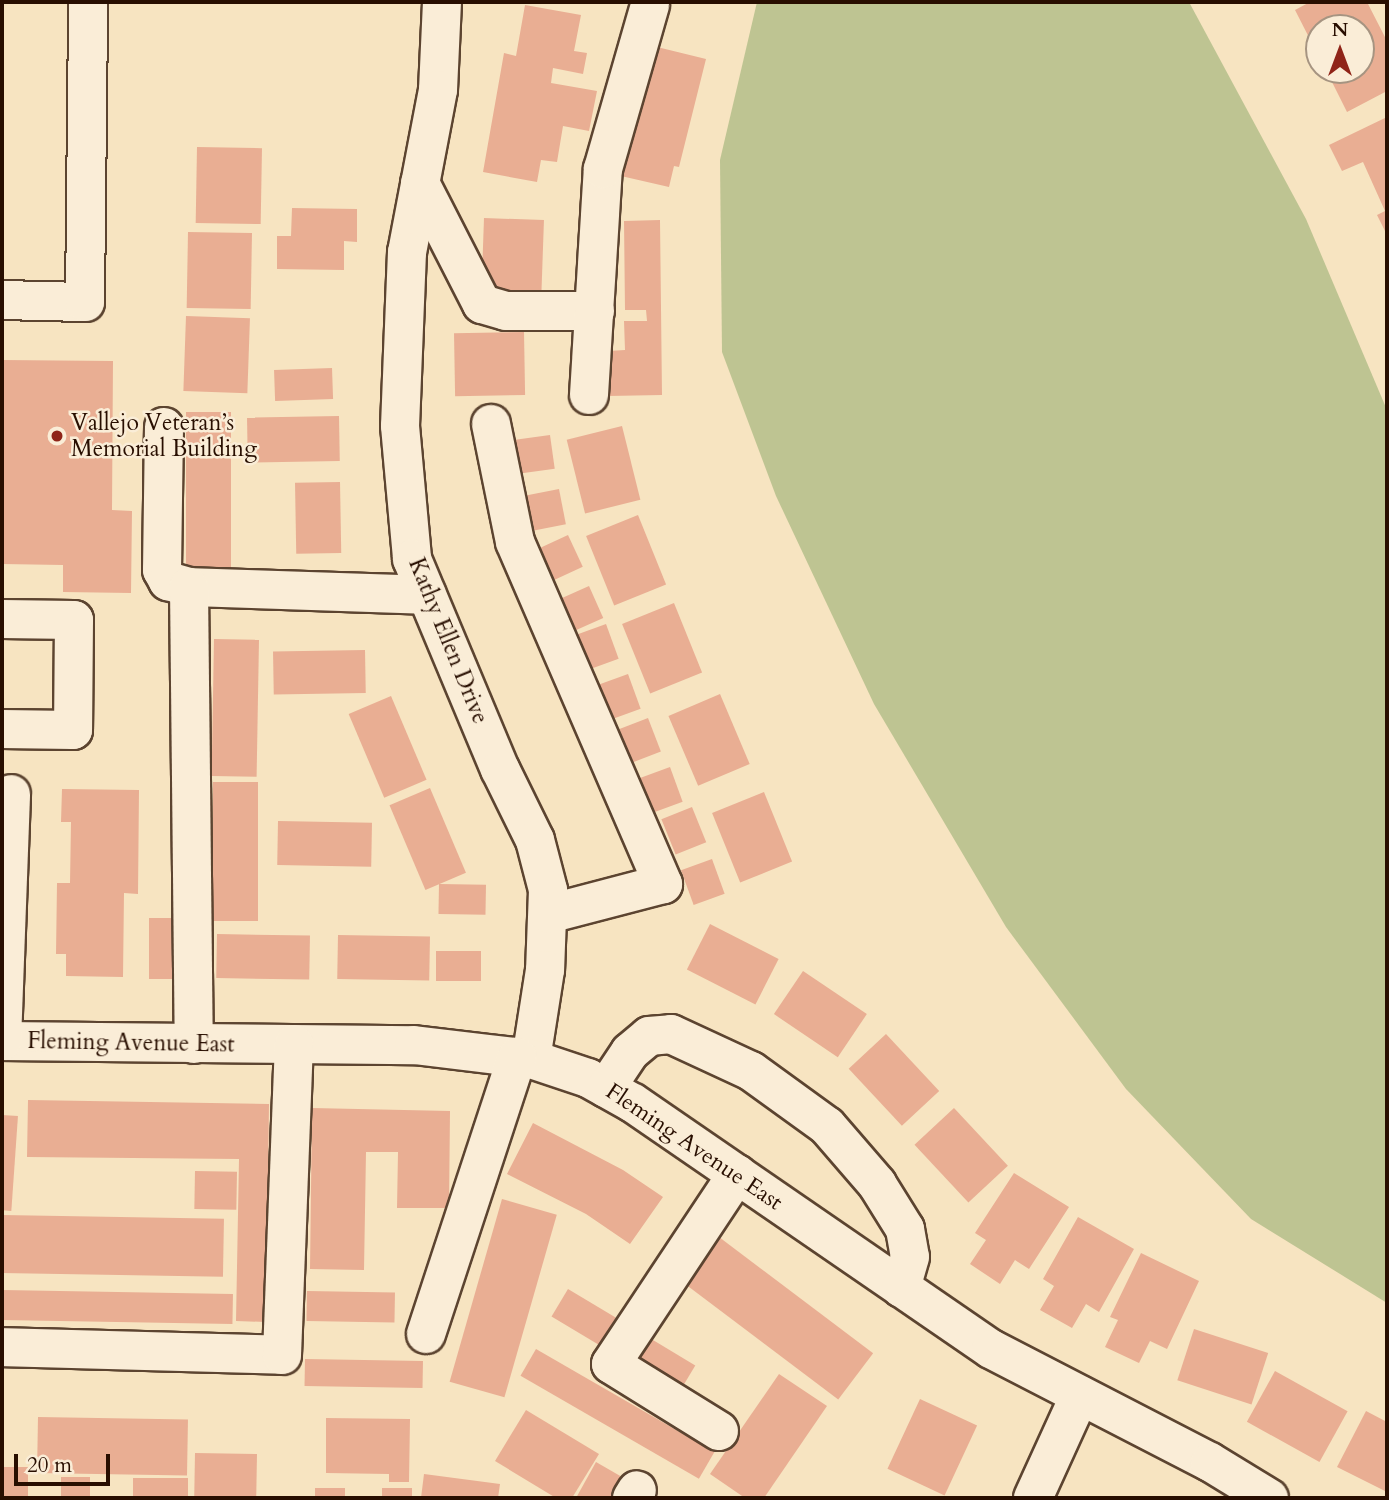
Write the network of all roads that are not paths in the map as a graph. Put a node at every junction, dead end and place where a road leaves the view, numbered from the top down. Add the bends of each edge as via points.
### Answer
1 (88, 2) edge
2 (442, 2) edge
3 (654, 3) edge
4 (420, 183) junction
5 (2, 300) edge
6 (594, 311) junction
7 (590, 395) dead end
8 (491, 424) dead end
9 (164, 427) dead end
10 (189, 587) junction
11 (427, 595) junction
12 (2, 619) edge
13 (2, 729) edge
14 (11, 794) dead end
15 (3, 886) edge
16 (549, 914) junction
17 (2, 1041) edge
18 (194, 1044) junction
19 (294, 1044) junction
20 (524, 1058) junction
21 (606, 1088) junction
22 (737, 1174) junction
23 (901, 1288) junction
24 (426, 1334) dead end
25 (2, 1347) edge
26 (1080, 1395) junction
27 (719, 1431) dead end
28 (1032, 1498) edge
29 (1269, 1498) edge

1 - 5 street via 85,302
2 - 4 street, Kathy Ellen Drive via 438,90
3 - 6 street via 603,169
4 - 6 street via 482,304 506,311
4 - 11 street, Kathy Ellen Drive via 407,252 400,426 412,559
6 - 7 street
8 - 16 street via 515,542 663,884
9 - 10 street via 162,570 168,582
10 - 11 street
10 - 18 street
11 - 16 street, Kathy Ellen Drive via 535,840
12 - 13 street via 74,620 73,730
14 - 15 street
15 - 17 street
16 - 20 street, Kathy Ellen Drive
17 - 18 street, Fleming Avenue East
18 - 19 street, Fleming Avenue East
19 - 20 street, Fleming Avenue East via 414,1045
19 - 25 street via 282,1355
20 - 21 street, Fleming Avenue East
20 - 24 street, Kathy Ellen Drive
21 - 22 street, Fleming Avenue East
21 - 23 street via 630,1052 649,1036 671,1034 751,1071 827,1126 877,1184 905,1229 910,1257
22 - 23 street, Fleming Avenue East
22 - 27 street via 611,1364
23 - 26 street, Fleming Avenue East via 991,1349
26 - 28 street
26 - 29 street, Fleming Avenue East

